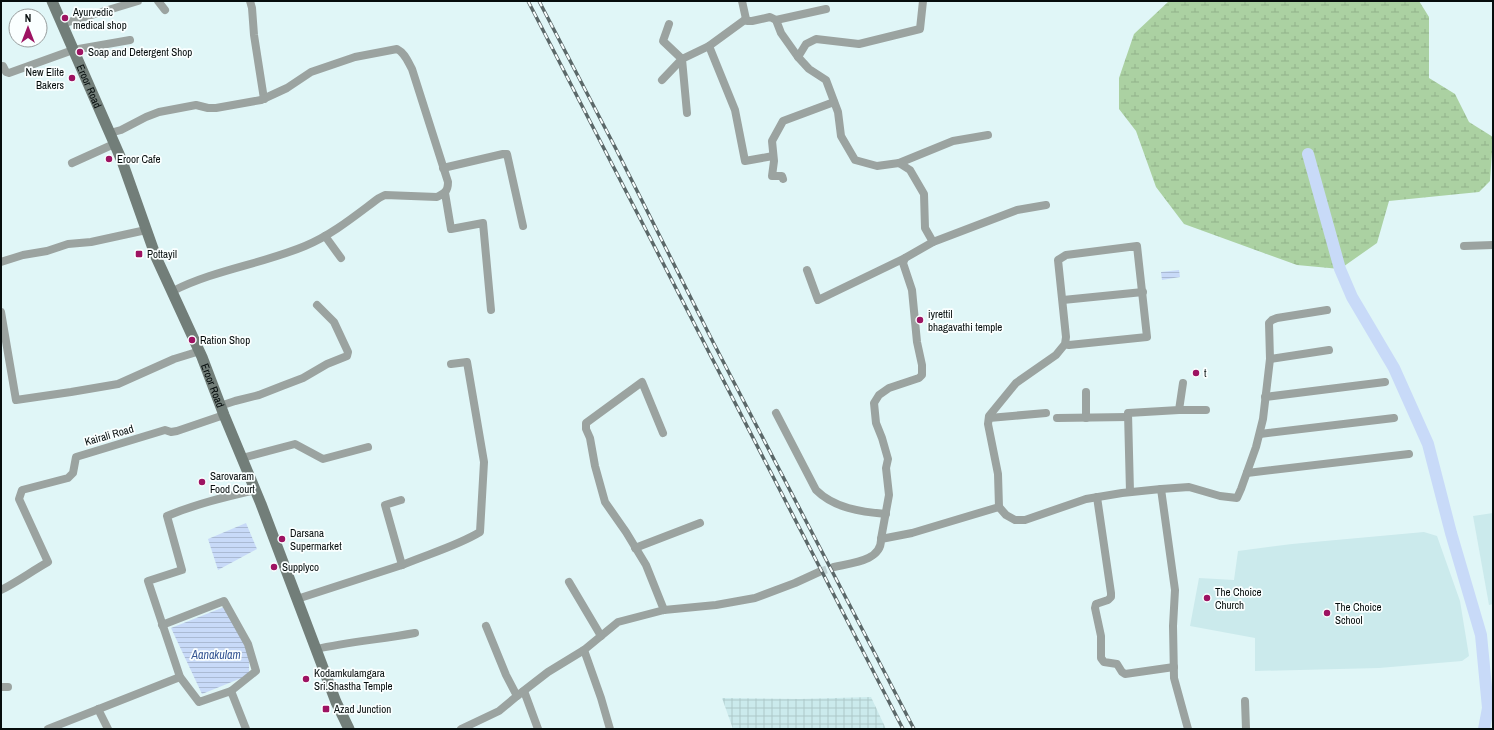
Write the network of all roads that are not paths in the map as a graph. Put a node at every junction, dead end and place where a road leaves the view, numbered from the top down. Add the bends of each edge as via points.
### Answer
1 (52, 1) edge
2 (138, 1) edge
3 (158, 1) edge
4 (250, 1) edge
5 (742, 1) edge
6 (923, 1) edge
7 (826, 9) dead end
8 (165, 10) dead end
9 (746, 19) junction
10 (776, 20) junction
11 (62, 24) junction
12 (669, 24) dead end
13 (130, 40) dead end
14 (709, 46) junction
15 (73, 50) junction
16 (798, 57) junction
17 (682, 58) junction
18 (1, 66) edge
19 (662, 80) dead end
20 (264, 99) junction
21 (834, 102) junction
22 (687, 112) dead end
23 (110, 133) junction
24 (988, 135) dead end
25 (114, 144) junction
26 (774, 156) junction
27 (72, 163) dead end
28 (899, 163) junction
29 (443, 168) junction
30 (783, 179) dead end
31 (445, 193) junction
32 (1046, 205) dead end
33 (523, 226) dead end
34 (146, 230) junction
35 (325, 236) junction
36 (933, 242) junction
37 (1493, 245) edge
38 (1464, 246) dead end
39 (341, 258) dead end
40 (905, 258) junction
41 (1, 262) edge
42 (807, 270) dead end
43 (173, 291) junction
44 (1143, 292) junction
45 (1063, 300) junction
46 (317, 305) dead end
47 (491, 310) dead end
48 (1328, 310) dead end
49 (1, 312) edge
50 (1065, 344) junction
51 (1329, 350) dead end
52 (200, 351) junction
53 (1270, 359) junction
54 (451, 364) dead end
55 (1385, 382) dead end
56 (1183, 383) dead end
57 (1086, 392) dead end
58 (1265, 397) junction
59 (1179, 410) junction
60 (1206, 410) dead end
61 (222, 411) junction
62 (776, 413) dead end
63 (1046, 413) dead end
64 (1128, 417) junction
65 (989, 418) junction
66 (1056, 418) dead end
67 (1086, 418) junction
68 (1394, 418) dead end
69 (663, 433) dead end
70 (1260, 434) junction
71 (368, 447) dead end
72 (1409, 454) dead end
73 (242, 458) junction
74 (1247, 473) junction
75 (1161, 489) junction
76 (255, 490) junction
77 (1130, 492) junction
78 (1097, 497) junction
79 (401, 500) dead end
80 (999, 507) junction
81 (886, 514) junction
82 (700, 523) dead end
83 (881, 539) junction
84 (636, 548) junction
85 (402, 565) junction
86 (834, 567) tunnel mouth
87 (819, 572) tunnel mouth
88 (569, 582) dead end
89 (1, 590) edge
90 (297, 598) junction
91 (664, 610) junction
92 (162, 625) junction
93 (486, 626) dead end
94 (414, 633) dead end
95 (601, 636) junction
96 (316, 649) junction
97 (584, 650) junction
98 (1174, 667) junction
99 (180, 677) junction
100 (231, 691) junction
101 (520, 693) junction
102 (1245, 701) dead end
103 (98, 709) junction
104 (48, 729) edge
105 (108, 729) edge
106 (246, 729) edge
107 (349, 729) edge
108 (461, 729) edge
109 (538, 729) edge
110 (610, 729) edge
111 (1188, 729) edge
112 (1246, 729) edge

1 - 11 main road, Eroor Road
2 - 11 street
3 - 8 street
4 - 20 street
5 - 9 street
6 - 16 street via 920,28 859,44 816,39 806,44
7 - 10 street
9 - 10 street via 752,22 770,17
9 - 14 street
10 - 16 street
11 - 15 main road, Eroor Road
12 - 17 street via 664,41
13 - 15 street
14 - 17 street
14 - 26 street via 735,110 745,161
15 - 18 street via 9,73
15 - 23 main road, Eroor Road
16 - 21 street via 809,69 826,80
17 - 19 street
17 - 22 street
20 - 23 street via 226,107 208,108 196,105 159,112
20 - 29 street via 311,72 354,57 397,49 406,57 414,75
21 - 26 street via 783,121 772,141
21 - 28 street via 838,112 840,136 855,160 877,166
23 - 25 main road, Eroor Road
24 - 28 street via 953,141
25 - 27 street
25 - 34 main road, Eroor Road
26 - 30 street via 772,176 782,176
28 - 36 street via 910,170 924,194 925,228
29 - 31 street via 448,182
29 - 33 street via 507,154
31 - 35 street via 437,197 385,195
31 - 47 street via 451,229 484,223
32 - 36 street via 1017,210
34 - 41 street via 91,242 68,244
34 - 43 main road, Eroor Road
35 - 39 street
35 - 43 street via 306,246 214,275
36 - 40 street
37 - 38 street
40 - 42 street via 818,300
40 - 81 street via 903,264 912,290 922,375 889,388 879,395 874,403 876,423 888,459 886,468 889,494
43 - 52 main road, Eroor Road
44 - 45 street
44 - 45 street via 1137,246 1060,257 1058,260
44 - 50 street via 1147,338
45 - 50 street
46 - 61 street via 336,325 348,352 347,356 303,378 236,401
48 - 53 street via 1272,320 1269,323
49 - 52 street via 16,400 118,384 174,359
50 - 65 street via 1056,354 1016,383
51 - 53 street
52 - 61 main road, Eroor Road
53 - 58 street
54 - 85 street via 467,362 469,369 484,462 480,532 464,542
55 - 58 street
56 - 59 street
57 - 67 street
58 - 70 street
59 - 60 street
59 - 64 street via 1128,413
61 - 73 main road, Eroor Road
61 - 89 street, Kairali Road via 177,432 165,430 76,457 73,473 68,478 22,490 19,499 48,562
62 - 81 street via 820,494 842,507
63 - 65 street
64 - 67 street
64 - 77 street
65 - 80 street via 998,474
66 - 67 street
68 - 70 street
69 - 84 street via 642,382 586,423 605,502
70 - 74 street
71 - 73 street via 323,459 295,444
72 - 74 street
73 - 76 main road, Eroor Road
74 - 75 street via 1236,499 1189,487
75 - 77 street
75 - 98 street via 1175,590
76 - 90 main road, Eroor Road
76 - 92 street via 188,507 166,516 182,570 148,582
77 - 78 street
78 - 80 street via 1025,520 1015,520
78 - 98 street via 1111,593 1108,600 1096,604 1095,608 1101,636 1101,658 1104,662 1117,664 1125,674
79 - 85 street via 385,505
80 - 83 street via 912,533
81 - 83 street
82 - 84 street
83 - 86 street via 879,550 874,555
84 - 91 street via 646,565
85 - 90 street
87 - 91 street via 755,598
88 - 95 street
90 - 96 main road, Eroor Road
91 - 95 street via 618,622
92 - 99 street
92 - 100 street via 224,601 248,644 256,671
93 - 101 street via 506,675
94 - 96 street
95 - 97 street
96 - 107 main road, Eroor Road
97 - 101 street
97 - 110 street
98 - 111 street via 1174,678
99 - 100 street via 199,702
99 - 103 street
100 - 106 street
101 - 108 street via 499,711
101 - 109 street
102 - 112 street
103 - 104 street
103 - 105 street

